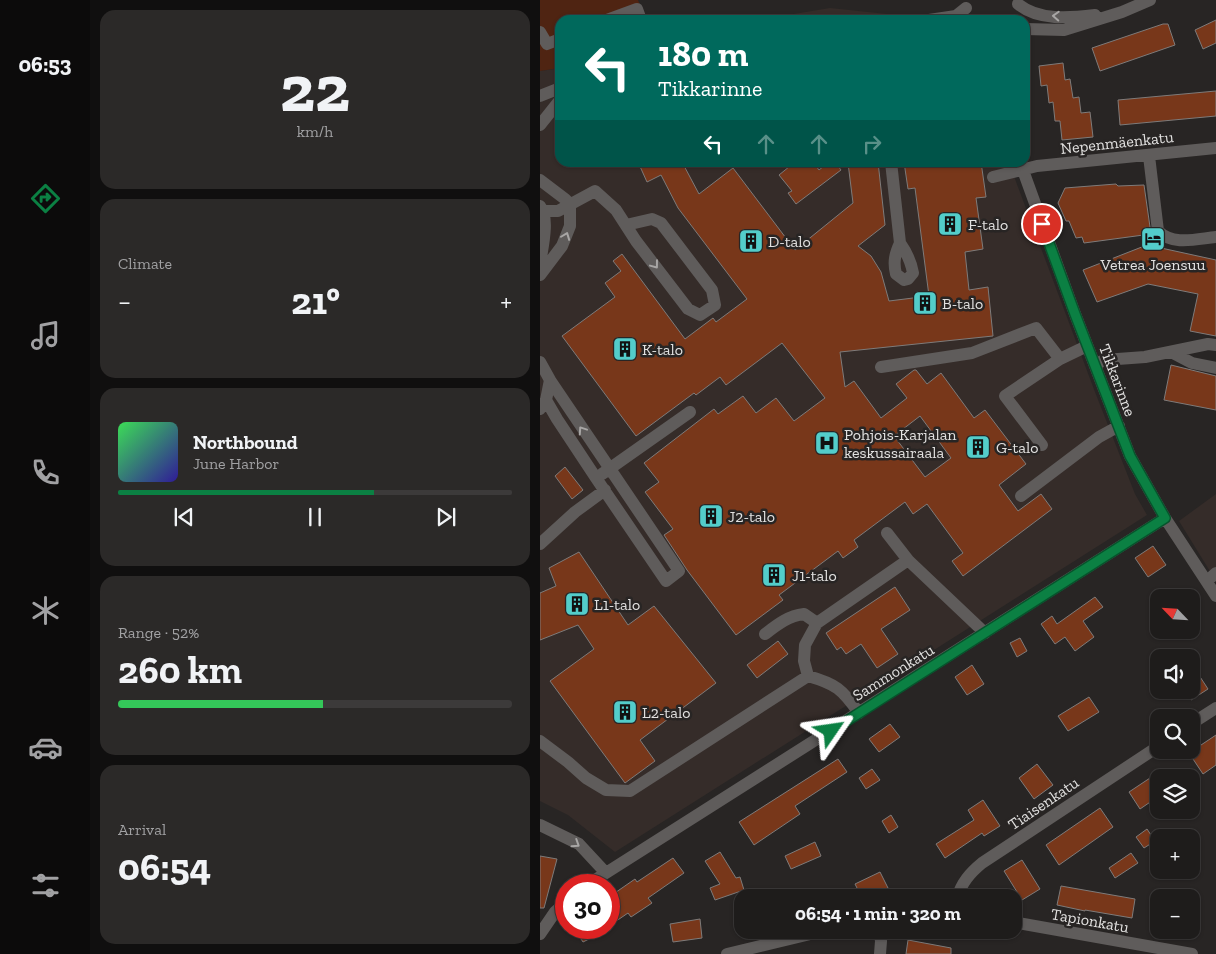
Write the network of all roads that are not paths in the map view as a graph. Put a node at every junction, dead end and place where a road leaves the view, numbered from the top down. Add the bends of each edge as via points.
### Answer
1 (1150, 0) edge
2 (1016, 2) edge
3 (1122, 12) junction
4 (620, 15) edge
5 (639, 15) edge
6 (1021, 15) edge
7 (1030, 30) edge
8 (540, 32) edge
9 (555, 41) edge
10 (555, 90) edge
11 (540, 96) edge
12 (555, 106) edge
13 (540, 125) edge
14 (1216, 148) edge
15 (1149, 156) junction
16 (1030, 166) edge
17 (892, 167) edge
18 (1018, 167) edge
19 (1021, 167) edge
20 (993, 176) dead end
21 (540, 180) edge
22 (570, 204) junction
23 (542, 208) edge
24 (626, 225) junction
25 (1216, 237) edge
26 (900, 243) dead end
27 (540, 264) edge
28 (540, 275) edge
29 (1216, 345) edge
30 (1087, 346) junction
31 (1171, 352) junction
32 (1060, 359) junction
33 (540, 362) edge
34 (1095, 365) junction
35 (881, 367) dead end
36 (1216, 368) edge
37 (550, 380) junction
38 (543, 404) edge
39 (690, 412) dead end
40 (1119, 426) junction
41 (1042, 445) dead end
42 (609, 470) junction
43 (596, 478) junction
44 (605, 490) junction
45 (1021, 496) dead end
46 (1165, 518) junction
47 (887, 534) dead end
48 (540, 544) edge
49 (908, 560) junction
50 (1211, 577) edge
51 (1216, 596) edge
52 (817, 622) junction
53 (985, 633) junction
54 (765, 634) dead end
55 (808, 676) junction
56 (1216, 708) edge
57 (859, 713) junction
58 (1200, 718) edge
59 (540, 741) edge
60 (1150, 752) edge
61 (540, 825) edge
62 (605, 872) junction
63 (602, 874) edge
64 (959, 889) edge
65 (555, 912) edge
66 (1022, 924) edge
67 (540, 934) edge
68 (790, 939) edge
69 (881, 939) edge
70 (728, 954) edge
71 (880, 954) edge
72 (1192, 954) edge

1 - 3 street
3 -> 2 street via 1057,17 1038,15
2 - 6 street
3 - 7 street via 1064,30
4 - 5 street via 636,9
8 - 9 street via 547,44
10 - 11 street
12 - 13 street
14 - 15 street, Nepenmäenkatu
15 - 16 street, Nepenmäenkatu
15 - 25 street via 1158,231 1165,238 1176,241
17 - 26 street
18 - 20 street, Nepenmäenkatu
19 - 30 street, Tikkarinne
21 - 22 street
22 - 23 street via 558,211
22 - 24 street via 595,191 616,210
28 -> 22 street via 562,246 570,226
23 - 27 street via 544,240
24 -> 24 street via 688,309 700,315 715,305 712,290 661,223 652,219
29 - 31 street
30 - 32 street
30 - 34 street, Tikkarinne
31 - 34 street via 1104,360
31 - 36 street via 1192,363
32 - 35 street via 1036,328 972,353
32 - 41 street via 1005,396
33 - 37 street
34 - 40 street, Tikkarinne
37 - 38 street
42 -> 37 street
38 - 43 street via 557,419
39 - 42 street
40 - 45 street
40 - 46 street, Tikkarinne via 1130,456
42 - 43 street
42 - 44 street via 679,571 666,581
43 - 44 street
44 - 48 street
46 - 50 street, Tikkarinne
46 - 53 street, Sammonkatu
47 - 49 street
49 - 52 street
49 - 53 street
50 - 51 street, Tikkarinne
52 - 54 street via 804,614 793,615
52 - 55 street via 804,645
53 - 57 street, Sammonkatu
55 - 57 street via 826,681 845,693
55 - 59 street via 630,791 606,790
56 - 58 street
57 - 62 street, Sammonkatu
60 - 64 street, Tiaisenkatu via 982,863 969,874
61 -> 62 street via 579,844
62 - 63 street, Sammonkatu
65 - 67 street
66 - 72 street, Tapionkatu
68 - 70 street
69 - 71 street

